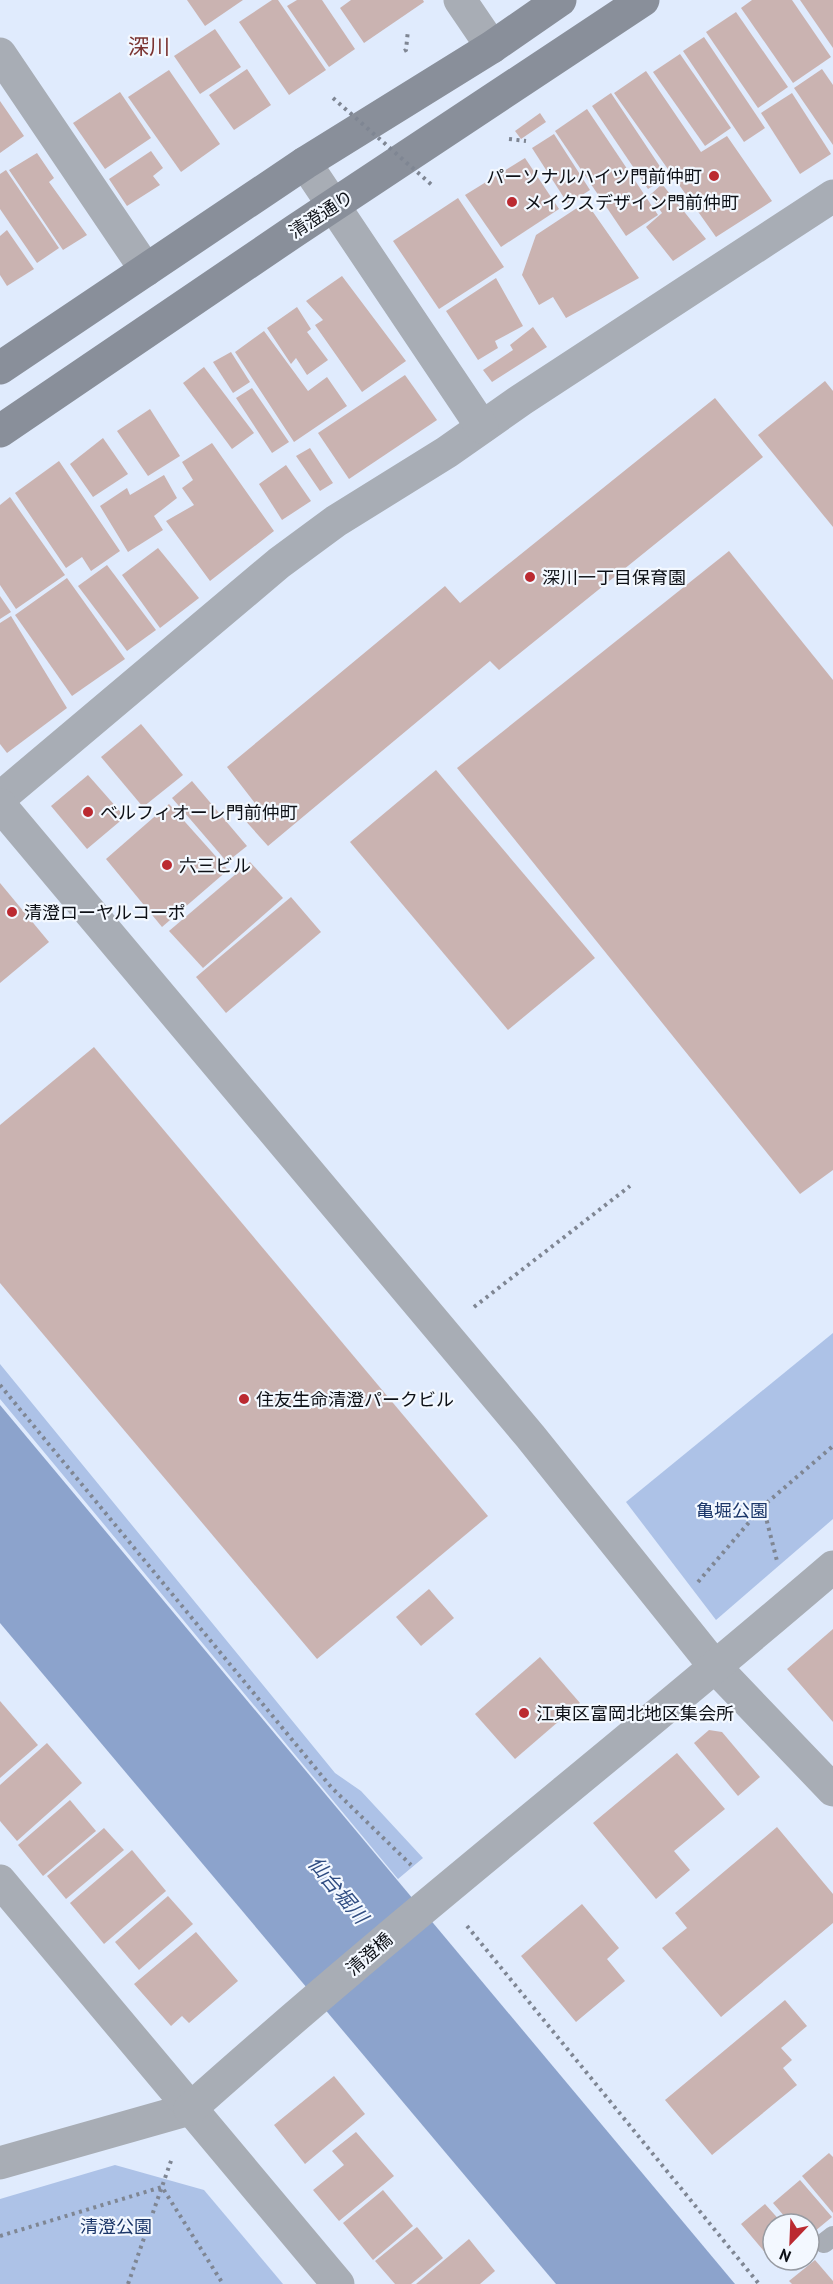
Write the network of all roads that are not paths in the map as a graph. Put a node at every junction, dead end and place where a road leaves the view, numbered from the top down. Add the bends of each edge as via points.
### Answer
1 (460, 0) edge
2 (560, 0) edge
3 (643, 0) edge
4 (492, 47) junction
5 (0, 54) edge
6 (305, 163) junction
7 (833, 196) edge
8 (334, 206) junction
9 (146, 270) junction
10 (0, 368) edge
11 (483, 427) junction
12 (0, 431) edge
13 (0, 798) edge
14 (0, 805) edge
15 (833, 1567) edge
16 (716, 1668) junction
17 (833, 1790) edge
18 (0, 1881) edge
19 (190, 2109) junction
20 (0, 2163) edge
21 (338, 2284) edge

1 - 4 street
2 - 4 main road
3 - 8 main road, 清澄通り
4 - 6 main road
5 - 9 street
6 - 8 street
6 - 9 main road
7 - 11 street
8 - 11 street
8 - 12 main road, 清澄通り
9 - 10 main road
11 - 13 street via 336,521 279,563
14 - 16 street via 530,1436
15 - 16 street, 清澄橋
16 - 17 street
16 - 19 street, 清澄橋 via 425,1887 306,2008
18 - 19 street
19 - 20 street
19 - 21 street

